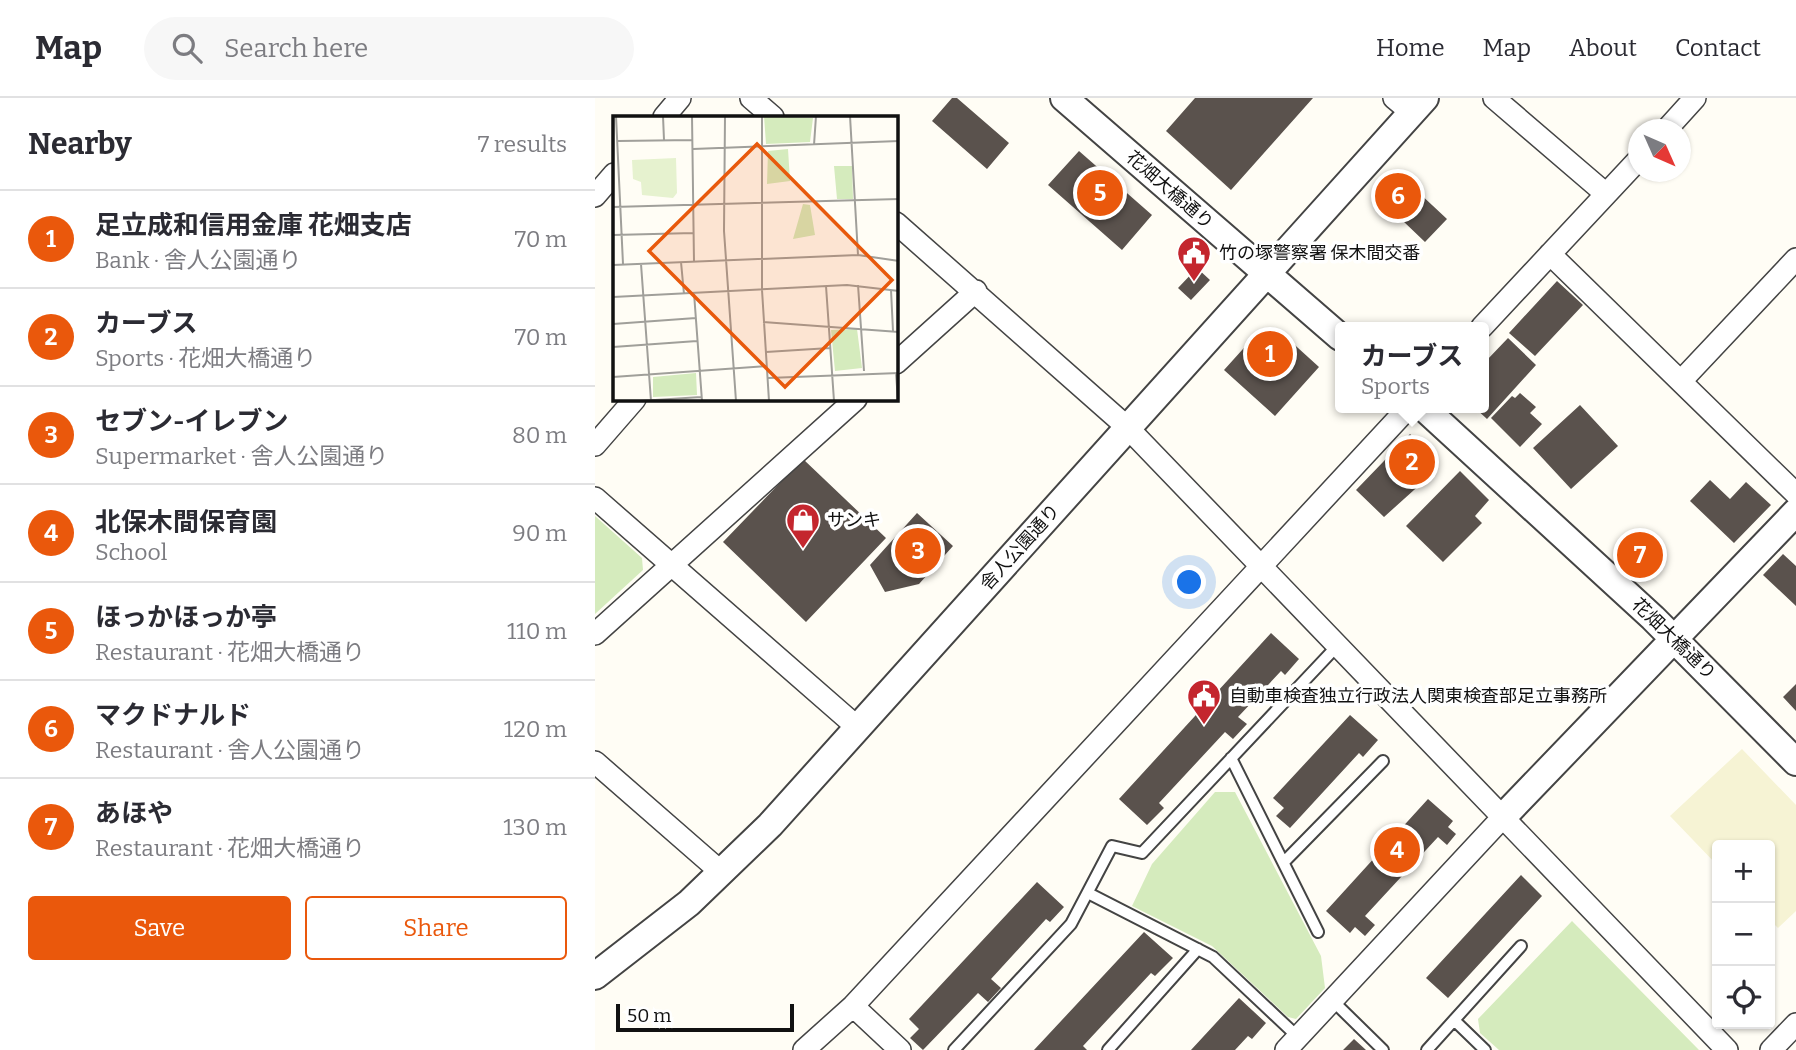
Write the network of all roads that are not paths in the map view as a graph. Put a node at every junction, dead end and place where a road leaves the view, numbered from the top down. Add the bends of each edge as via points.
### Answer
1 (680, 98) edge
2 (751, 98) edge
3 (1064, 98) edge
4 (1494, 98) edge
5 (1695, 98) edge
6 (1410, 103) edge
7 (774, 110) edge
8 (665, 116) edge
9 (1676, 119) edge
10 (1628, 171) edge
11 (613, 175) edge
12 (1606, 194) junction
13 (595, 196) edge
14 (898, 225) edge
15 (1550, 254) junction
16 (1796, 259) edge
17 (1266, 274) junction
18 (976, 291) junction
19 (1487, 322) edge
20 (1335, 333) edge
21 (898, 361) edge
22 (1682, 380) junction
23 (633, 401) edge
24 (854, 401) edge
25 (1403, 413) edge
26 (1429, 413) edge
27 (1127, 427) junction
28 (595, 445) edge
29 (1796, 494) edge
30 (595, 498) edge
31 (1796, 512) edge
32 (672, 565) junction
33 (1262, 568) junction
34 (595, 634) edge
35 (1675, 639) junction
36 (1338, 645) junction
37 (857, 727) junction
38 (1231, 758) junction
39 (1383, 761) dead end
40 (595, 762) edge
41 (1796, 762) edge
42 (1502, 818) junction
43 (1285, 862) junction
44 (721, 872) junction
45 (1088, 893) junction
46 (1318, 932) dead end
47 (1521, 946) dead end
48 (1198, 949) junction
49 (595, 975) edge
50 (1334, 1002) junction
51 (853, 1006) junction
52 (1454, 1020) junction
53 (1796, 1024) edge
54 (1293, 1044) edge
55 (804, 1050) edge
56 (900, 1050) edge
57 (954, 1050) edge
58 (1108, 1050) edge
59 (1383, 1050) edge
60 (1427, 1050) edge
61 (1485, 1050) edge
62 (1727, 1050) edge
63 (1771, 1050) edge

1 - 8 street
2 - 7 street
3 - 17 street, 花畑大橋通り
4 - 12 street
5 - 9 street
6 - 17 street, 舎人公園通り
10 - 12 street
11 - 13 street
12 - 15 street
14 - 18 street
15 - 19 street
15 - 22 street
16 - 22 street
17 - 20 street, 花畑大橋通り
17 - 27 street, 舎人公園通り
18 - 21 street
18 - 27 street
22 - 29 street
23 - 28 street
24 - 32 street
25 - 33 street
26 - 35 street, 花畑大橋通り
27 - 33 street
27 - 37 street, 舎人公園通り
30 - 32 street
31 - 35 street
32 - 34 street
32 - 37 street
33 - 36 street
33 - 51 street
35 - 41 street, 花畑大橋通り
35 - 42 street
36 - 38 lane
36 - 42 street
37 - 44 street, 舎人公園通り via 770,825
38 - 43 lane
38 - 45 lane via 1142,853 1112,846
39 - 43 lane
40 - 44 street
42 - 50 street
42 - 62 street
43 - 46 lane
44 - 49 street, 舎人公園通り via 689,903
45 - 48 lane
45 - 57 lane via 1071,924
47 - 52 lane
48 - 54 lane via 1213,957
48 - 58 lane
50 - 54 street
50 - 59 lane
51 - 55 street
51 - 56 street
52 - 60 lane
52 - 61 lane
53 - 63 street

